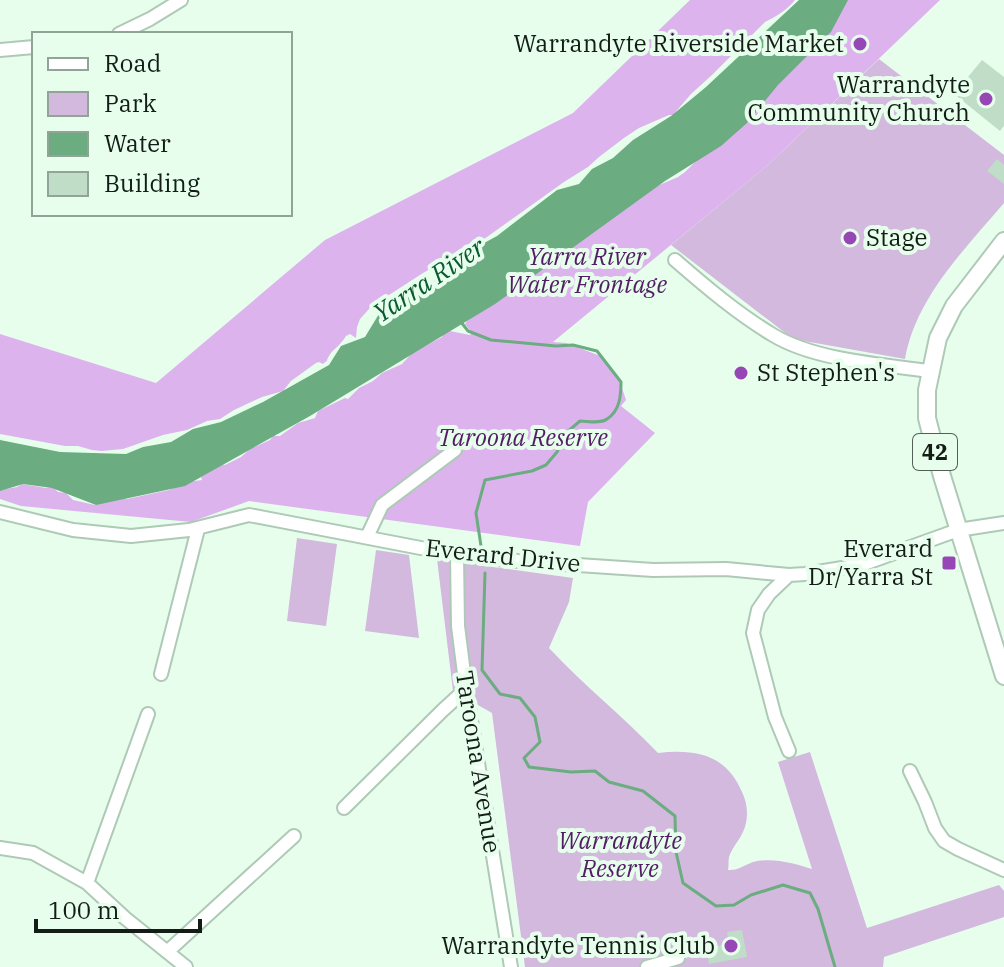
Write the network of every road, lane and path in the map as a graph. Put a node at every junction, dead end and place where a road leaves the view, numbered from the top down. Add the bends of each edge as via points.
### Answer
1 (181, 0) edge
2 (123, 32) edge
3 (32, 47) edge
4 (0, 50) edge
5 (1004, 241) edge
6 (675, 260) dead end
7 (930, 371) junction
8 (455, 450) dead end
9 (0, 512) edge
10 (1004, 523) edge
11 (198, 529) junction
12 (958, 530) junction
13 (367, 537) junction
14 (457, 555) junction
15 (789, 575) junction
16 (161, 674) dead end
17 (1004, 676) edge
18 (466, 689) junction
19 (148, 714) dead end
20 (789, 751) dead end
21 (910, 771) dead end
22 (344, 808) dead end
23 (294, 836) dead end
24 (0, 848) edge
25 (1004, 870) edge
26 (87, 883) junction
27 (167, 952) junction
28 (678, 958) dead end
29 (186, 967) edge
30 (511, 967) edge
31 (647, 967) edge

1 - 2 street
3 - 4 street
5 - 7 main road, 42 via 954,306
6 - 7 street via 775,337 838,357
7 - 12 main road, 42 via 927,418
8 - 13 street via 382,505
9 - 11 street, Everard Drive via 73,530 131,536
10 - 12 street, Everard Drive
11 - 13 street, Everard Drive via 249,515
11 - 16 street
12 - 15 street, Everard Drive via 861,565
12 - 17 main road, 42
13 - 14 street, Everard Drive
14 - 15 street, Everard Drive
14 - 18 street, Taroona Avenue
15 - 20 street via 758,610 753,633
18 - 22 street
18 - 30 street, Taroona Avenue
19 - 26 street
21 - 25 street via 944,841
23 - 27 street
24 - 26 street via 33,853
26 - 27 street
27 - 29 street
28 - 31 street

